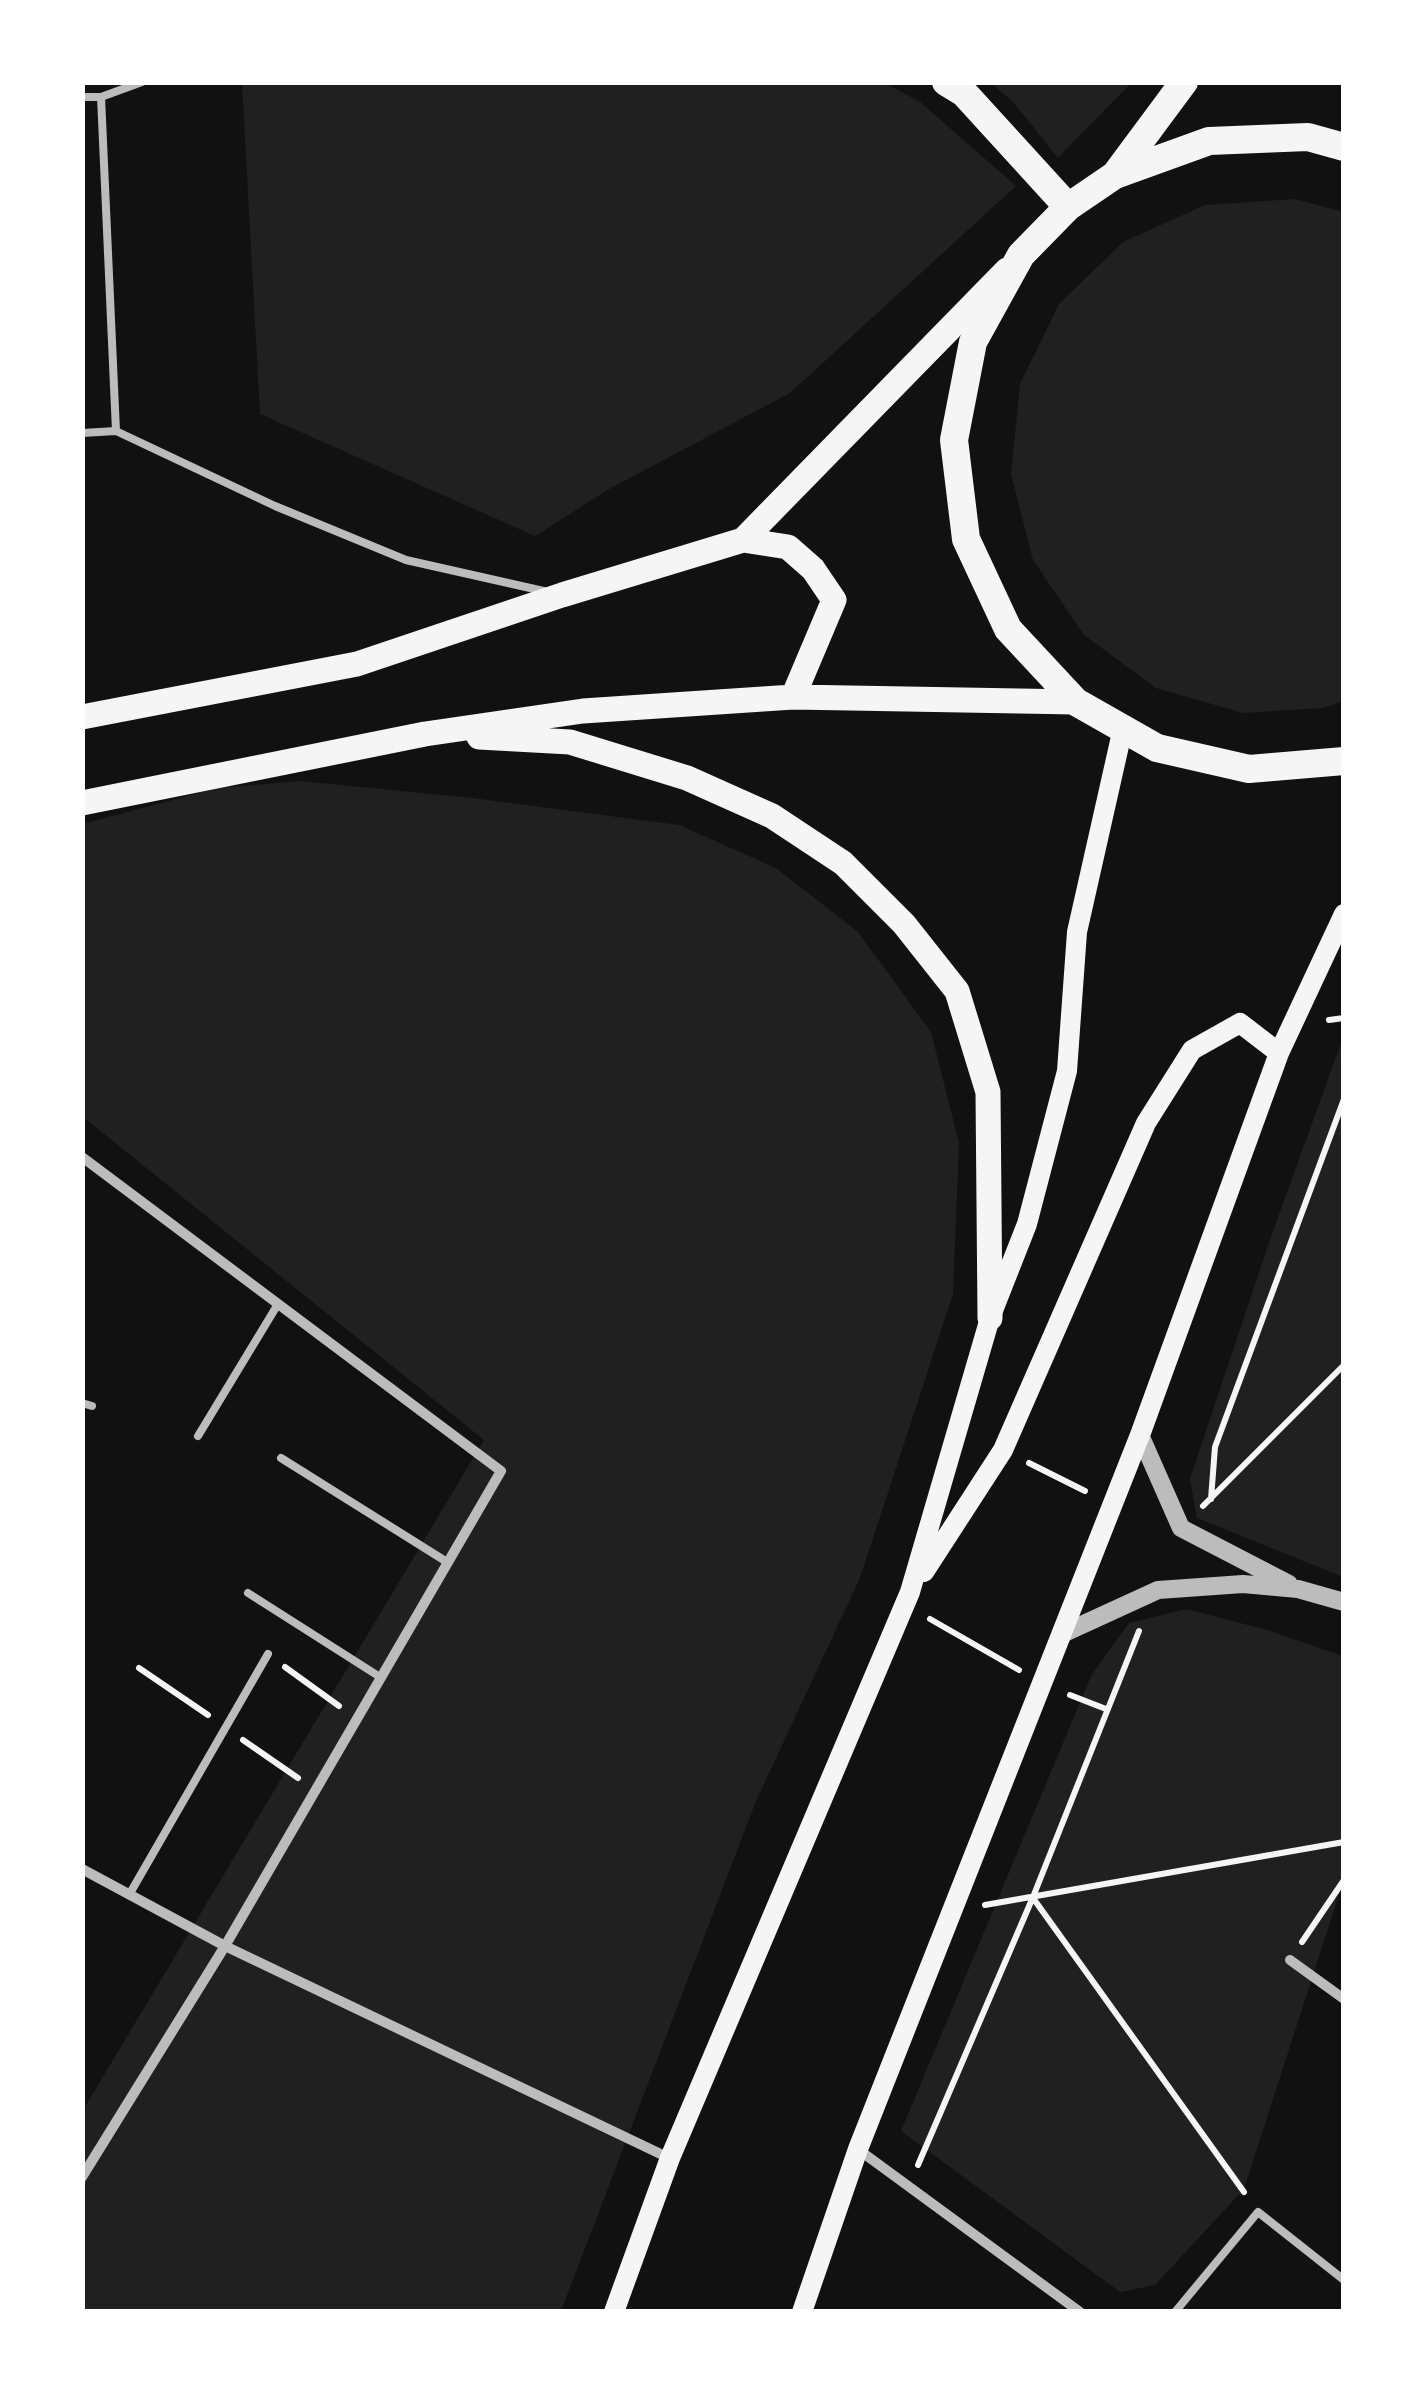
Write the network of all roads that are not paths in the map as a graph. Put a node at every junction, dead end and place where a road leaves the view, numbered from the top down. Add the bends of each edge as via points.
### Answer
1 (142, 82) edge
2 (946, 82) edge
3 (1184, 82) edge
4 (101, 97) junction
5 (82, 98) edge
6 (1344, 147) edge
7 (1115, 175) junction
8 (1068, 208) junction
9 (1021, 256) junction
10 (116, 431) junction
11 (82, 433) edge
12 (743, 540) junction
13 (562, 595) junction
14 (792, 697) junction
15 (1076, 702) junction
16 (82, 717) edge
17 (1123, 728) junction
18 (424, 734) junction
19 (1344, 762) edge
20 (82, 803) edge
21 (1344, 914) edge
22 (1279, 1053) junction
23 (82, 1157) edge
24 (278, 1304) junction
25 (990, 1318) junction
26 (1140, 1435) junction
27 (198, 1436) dead end
28 (281, 1458) dead end
29 (448, 1562) junction
30 (1298, 1588) junction
31 (248, 1593) dead end
32 (908, 1599) junction
33 (1344, 1602) edge
34 (1062, 1634) junction
35 (268, 1654) road end
36 (380, 1678) junction
37 (82, 1869) edge
38 (130, 1895) junction
39 (225, 1946) junction
40 (1290, 1960) road end
41 (1344, 2000) edge
42 (858, 2150) junction
43 (670, 2158) junction
44 (82, 2177) edge
45 (1344, 2280) edge
46 (614, 2312) edge
47 (802, 2312) edge
48 (1080, 2312) edge
49 (1175, 2312) edge

1 - 4 lane
2 - 8 highway via 964,93
3 - 7 highway
4 - 5 lane
4 - 10 lane
6 - 7 highway via 1308,137 1208,140
7 - 8 highway
8 - 9 highway
9 - 12 main road
9 - 15 highway via 973,342 963,391 954,440 966,538 1008,628
10 - 11 lane
10 - 13 lane via 406,560
12 - 13 main road
12 - 14 main road via 788,548 813,568 834,600
13 - 16 main road via 357,664
14 - 15 main road
14 - 18 main road via 583,711
15 - 17 highway
17 - 19 highway via 1157,748 1249,769
17 - 25 main road via 1077,932 1067,1071 1027,1224
18 - 20 main road
18 - 25 main road via 570,742 686,778 772,816 843,863 904,924 957,992 988,1092
21 - 22 main road
22 - 26 main road
22 - 32 main road via 1240,1023 1192,1050 1146,1122 1003,1450
23 - 24 street
24 - 27 lane
24 - 29 street via 501,1471
25 - 32 main road
26 - 30 street via 1181,1528
26 - 34 main road
28 - 29 lane
29 - 36 street
30 - 33 street
30 - 34 street via 1158,1590
31 - 36 lane
32 - 43 main road
34 - 42 main road
35 - 38 lane
36 - 39 street
37 - 38 street
38 - 39 street
39 - 43 street
39 - 44 street
40 - 41 street
42 - 47 main road
42 - 48 street
43 - 46 main road
45 - 49 lane via 1258,2212

